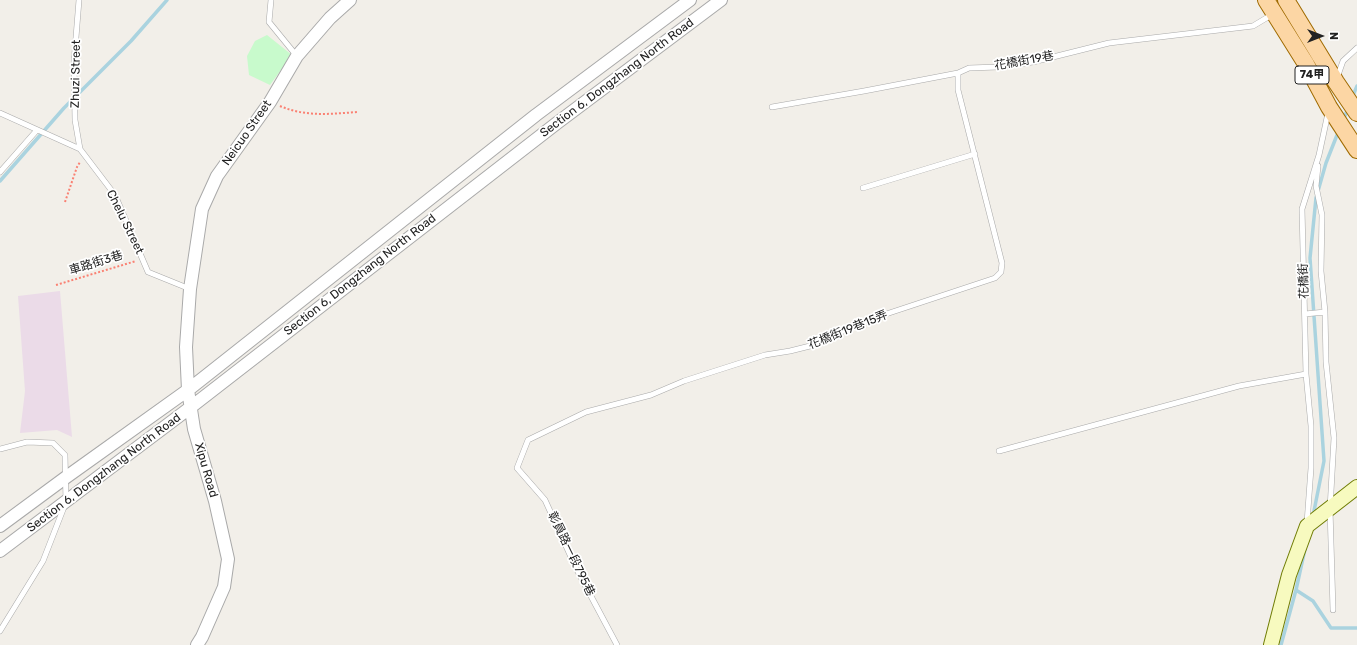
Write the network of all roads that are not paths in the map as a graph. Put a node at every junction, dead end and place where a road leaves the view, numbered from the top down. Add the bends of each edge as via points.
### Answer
1 (79, 0) edge
2 (271, 0) edge
3 (350, 0) edge
4 (690, 0) edge
5 (721, 0) edge
6 (1286, 0) edge
7 (1270, 6) edge
8 (1357, 48) edge
9 (296, 56) junction
10 (958, 73) junction
11 (1335, 85) junction
12 (1330, 104) junction
13 (772, 107) dead end
14 (0, 113) edge
15 (1357, 113) edge
16 (37, 130) junction
17 (80, 149) junction
18 (1357, 150) edge
19 (975, 154) junction
20 (1319, 155) junction
21 (0, 172) edge
22 (863, 188) dead end
23 (190, 289) junction
24 (1325, 312) junction
25 (1305, 314) junction
26 (1306, 374) junction
27 (188, 390) junction
28 (191, 407) junction
29 (0, 449) edge
30 (999, 451) dead end
31 (517, 468) joint
32 (66, 478) junction
33 (1357, 487) edge
34 (66, 502) junction
35 (1330, 509) junction
36 (0, 526) edge
37 (1307, 526) junction
38 (0, 551) edge
39 (1333, 610) dead end
40 (0, 631) edge
41 (197, 645) edge
42 (617, 645) edge
43 (1271, 645) edge

1 - 17 lane, Zhuzi Street via 74,62 75,120
2 - 9 lane via 269,22
3 - 9 street, Neicuo Street
4 - 27 street, Section 6, Dongzhang North Road via 536,115
5 - 28 street, Section 6, Dongzhang North Road via 557,123
6 - 11 main road, 74甲
7 - 10 lane, 花橋街19巷 via 1253,26 1109,43 1033,62 969,68
7 - 12 main road, 74甲
8 - 11 lane via 1343,61
9 - 23 street, Neicuo Street via 270,102 217,176 202,209
10 - 13 lane, 花橋街19巷
10 - 19 lane, 花橋街19巷15弄 via 958,90
11 - 15 main road, 74甲
12 - 18 main road, 74甲
12 - 20 lane, 花橋街
14 - 16 lane, Chelu Street
16 - 17 lane, Chelu Street
16 - 21 lane
17 - 23 lane, Chelu Street via 115,195 148,272
19 - 22 lane
19 - 31 lane, 花橋街19巷15弄 via 1002,263 1001,272 995,278 868,320 810,346 765,355 690,379 652,395 586,412 528,440
20 - 24 lane via 1316,186 1322,215 1321,271
20 - 25 lane, 花橋街 via 1302,209
23 - 27 street, Xipu Road via 186,347
24 - 25 lane
24 - 35 lane via 1326,362 1334,438
25 - 26 lane, 花橋街
26 - 30 lane via 1240,386
26 - 37 lane, 花橋街 via 1311,426
27 - 28 street, Xipu Road
27 - 32 street, Section 6, Dongzhang North Road
28 - 34 street, Section 6, Dongzhang North Road
28 - 41 street, Xipu Road via 194,430 215,501 228,559 224,587
29 - 32 lane via 27,442 53,443 65,456
31 - 42 lane, 彰員路一段795巷 via 545,500 576,568
32 - 34 lane
32 - 36 street, Section 6, Dongzhang North Road
33 - 35 main road
34 - 38 street, Section 6, Dongzhang North Road
34 - 40 lane via 43,561
35 - 37 main road
35 - 39 lane
37 - 43 main road via 1289,575

